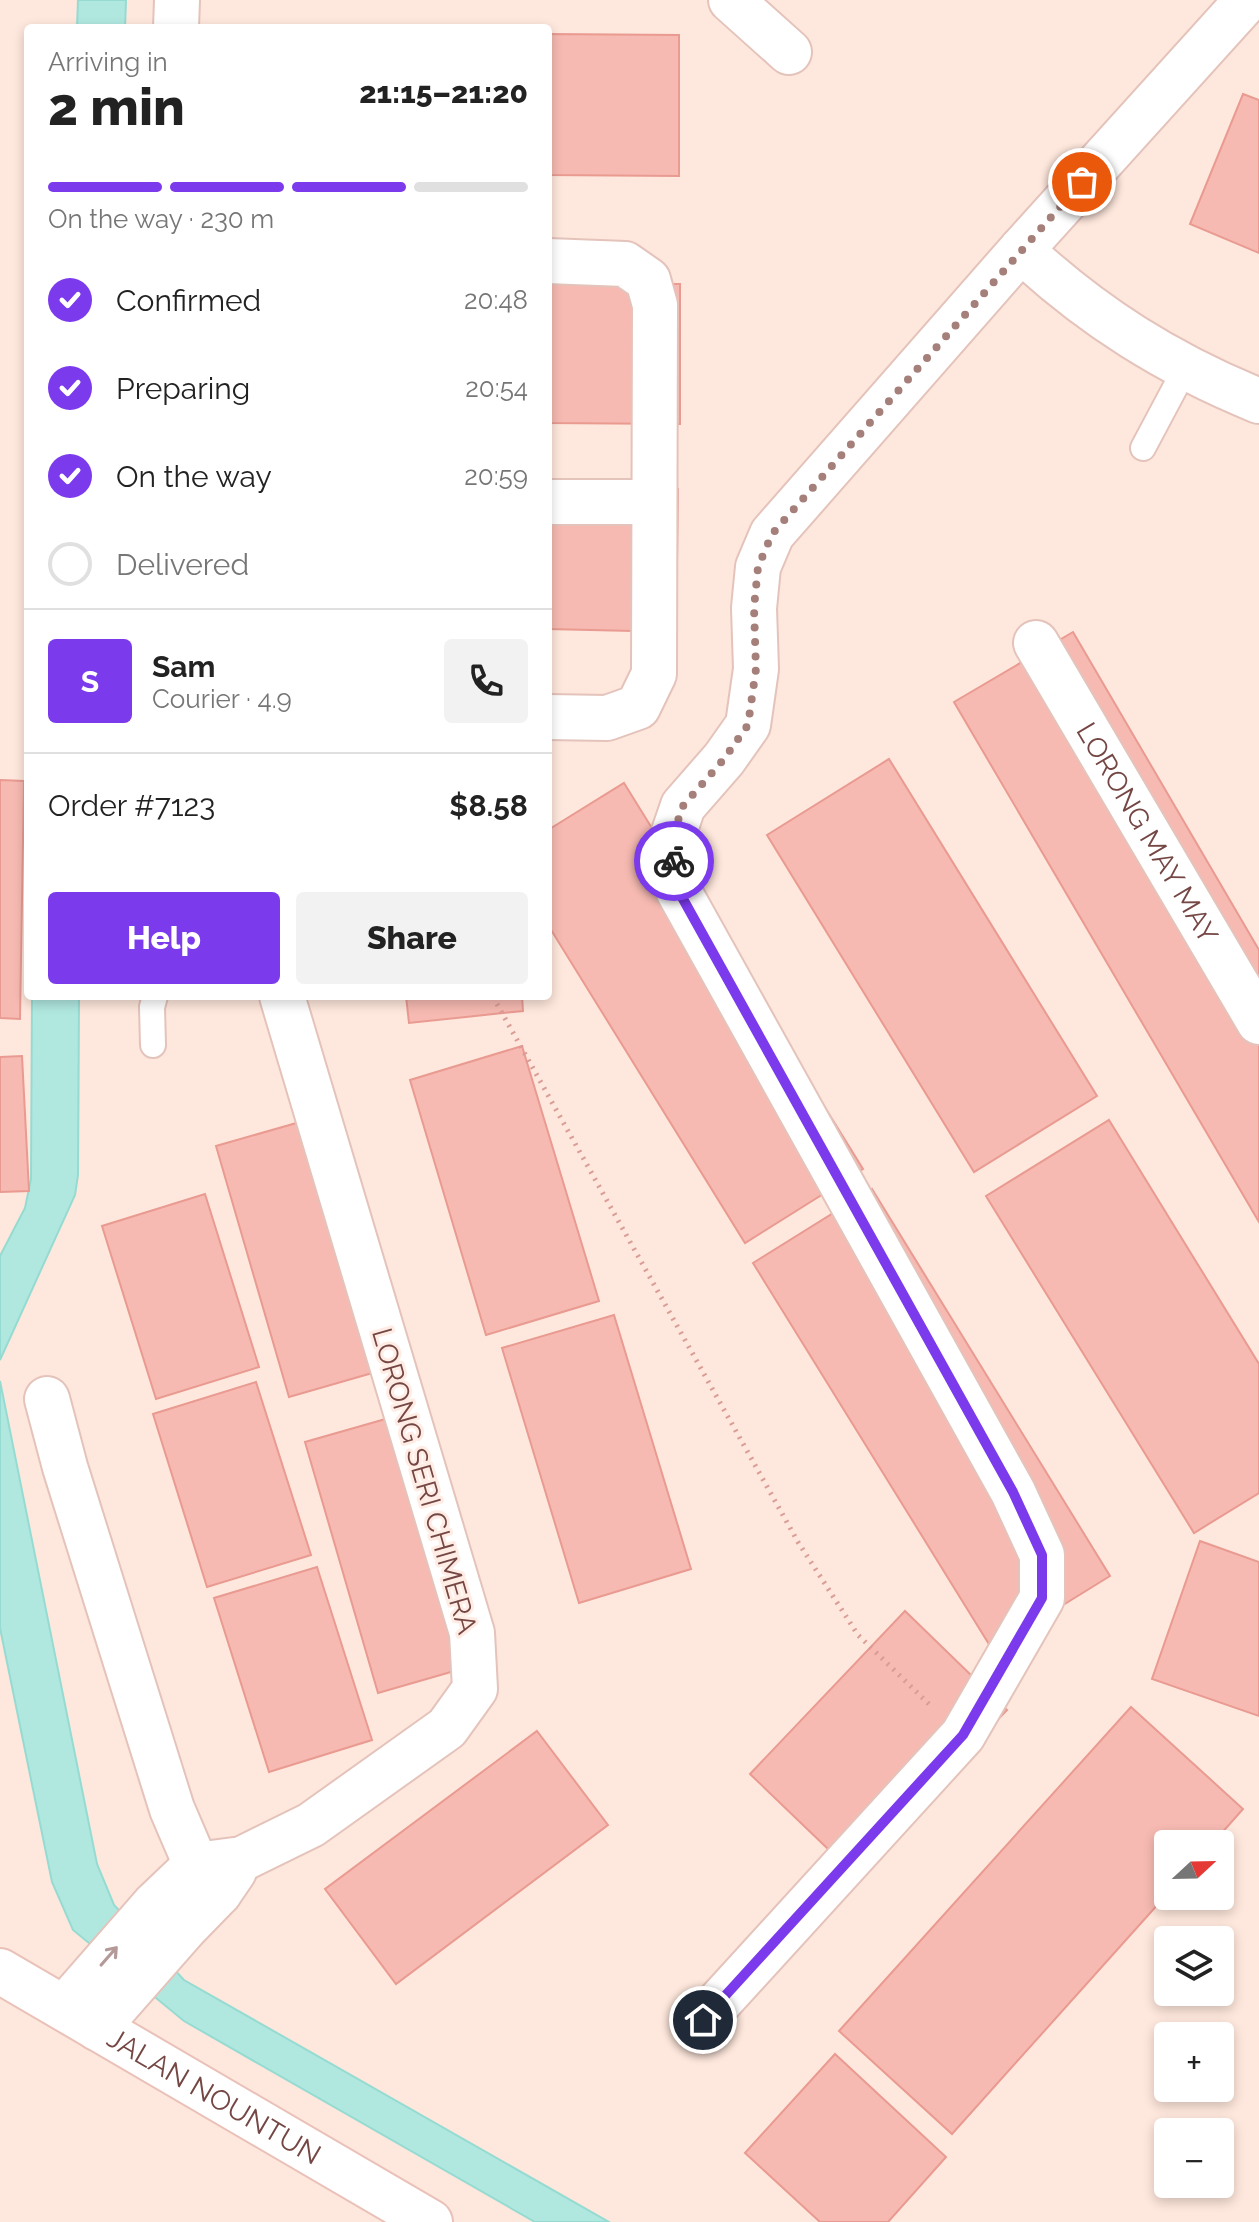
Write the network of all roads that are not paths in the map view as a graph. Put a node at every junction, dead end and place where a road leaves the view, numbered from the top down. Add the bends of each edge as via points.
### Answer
1 (177, 0) edge
2 (731, 0) edge
3 (1247, 0) edge
4 (176, 24) edge
5 (789, 52) dead end
6 (1021, 250) junction
7 (552, 261) edge
8 (1185, 369) junction
9 (1259, 401) edge
10 (1143, 448) dead end
11 (552, 502) edge
12 (653, 502) junction
13 (1036, 643) dead end
14 (552, 717) edge
15 (154, 1000) edge
16 (283, 1000) edge
17 (1259, 1022) edge
18 (153, 1045) dead end
19 (47, 1399) dead end
20 (219, 1872) junction
21 (0, 1971) edge
22 (80, 2018) junction
23 (703, 2020) dead end
24 (430, 2222) edge

1 - 4 street
2 - 5 street
3 - 6 street
6 - 8 street via 1110,322
6 - 23 street via 772,534 758,567 756,669 748,725 683,806 671,841 678,890 1013,1492 1042,1555 1042,1598 963,1735
7 - 12 street via 625,264 648,280 655,305
8 - 9 street
8 - 10 lane
11 - 12 street
12 - 14 street via 654,674 638,707 607,718
13 - 17 street, LORONG MAY MAY
15 - 18 lane
16 - 20 street, LORONG SERI CHIMERA via 472,1633 475,1689 447,1728 311,1825
19 - 20 street via 172,1809
20 - 22 street, LORONG SERI CHIMERA via 169,1916
21 - 22 street, JALAN NOUNTUN
22 - 24 street, JALAN NOUNTUN

